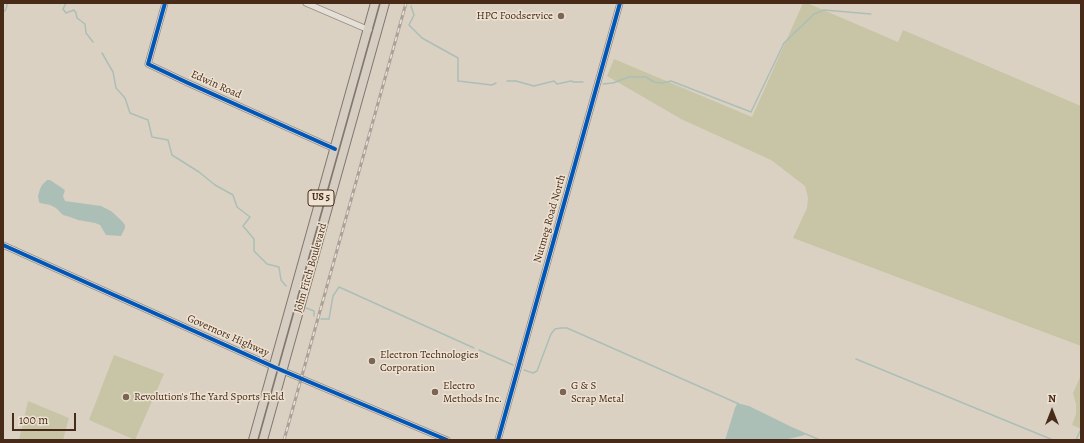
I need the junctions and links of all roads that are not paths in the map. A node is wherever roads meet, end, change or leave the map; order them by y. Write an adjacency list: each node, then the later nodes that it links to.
1 (165, 3): 8 (street, Edwin Road)
2 (306, 3): 6 (street)
3 (375, 3): 6 (highway, John Fitch Boulevard / US 5)
4 (385, 3): 7 (highway, John Fitch Boulevard / US 5)
5 (620, 3): 15 (street, Nutmeg Road North)
6 (368, 30): 7 (street); 8 (highway, John Fitch Boulevard / US 5)
7 (377, 34): 11 (highway, John Fitch Boulevard / US 5)
8 (335, 148): 10 (highway, John Fitch Boulevard / US 5)
9 (3, 245): 10 (street, Governors Highway)
10 (274, 367): 11 (street, Governors Highway); 12 (highway, John Fitch Boulevard / US 5)
11 (282, 370): 13 (highway, John Fitch Boulevard / US 5); 14 (street, Governors Highway)
12 (253, 440)
13 (263, 440)
14 (447, 440)
15 (498, 440)

